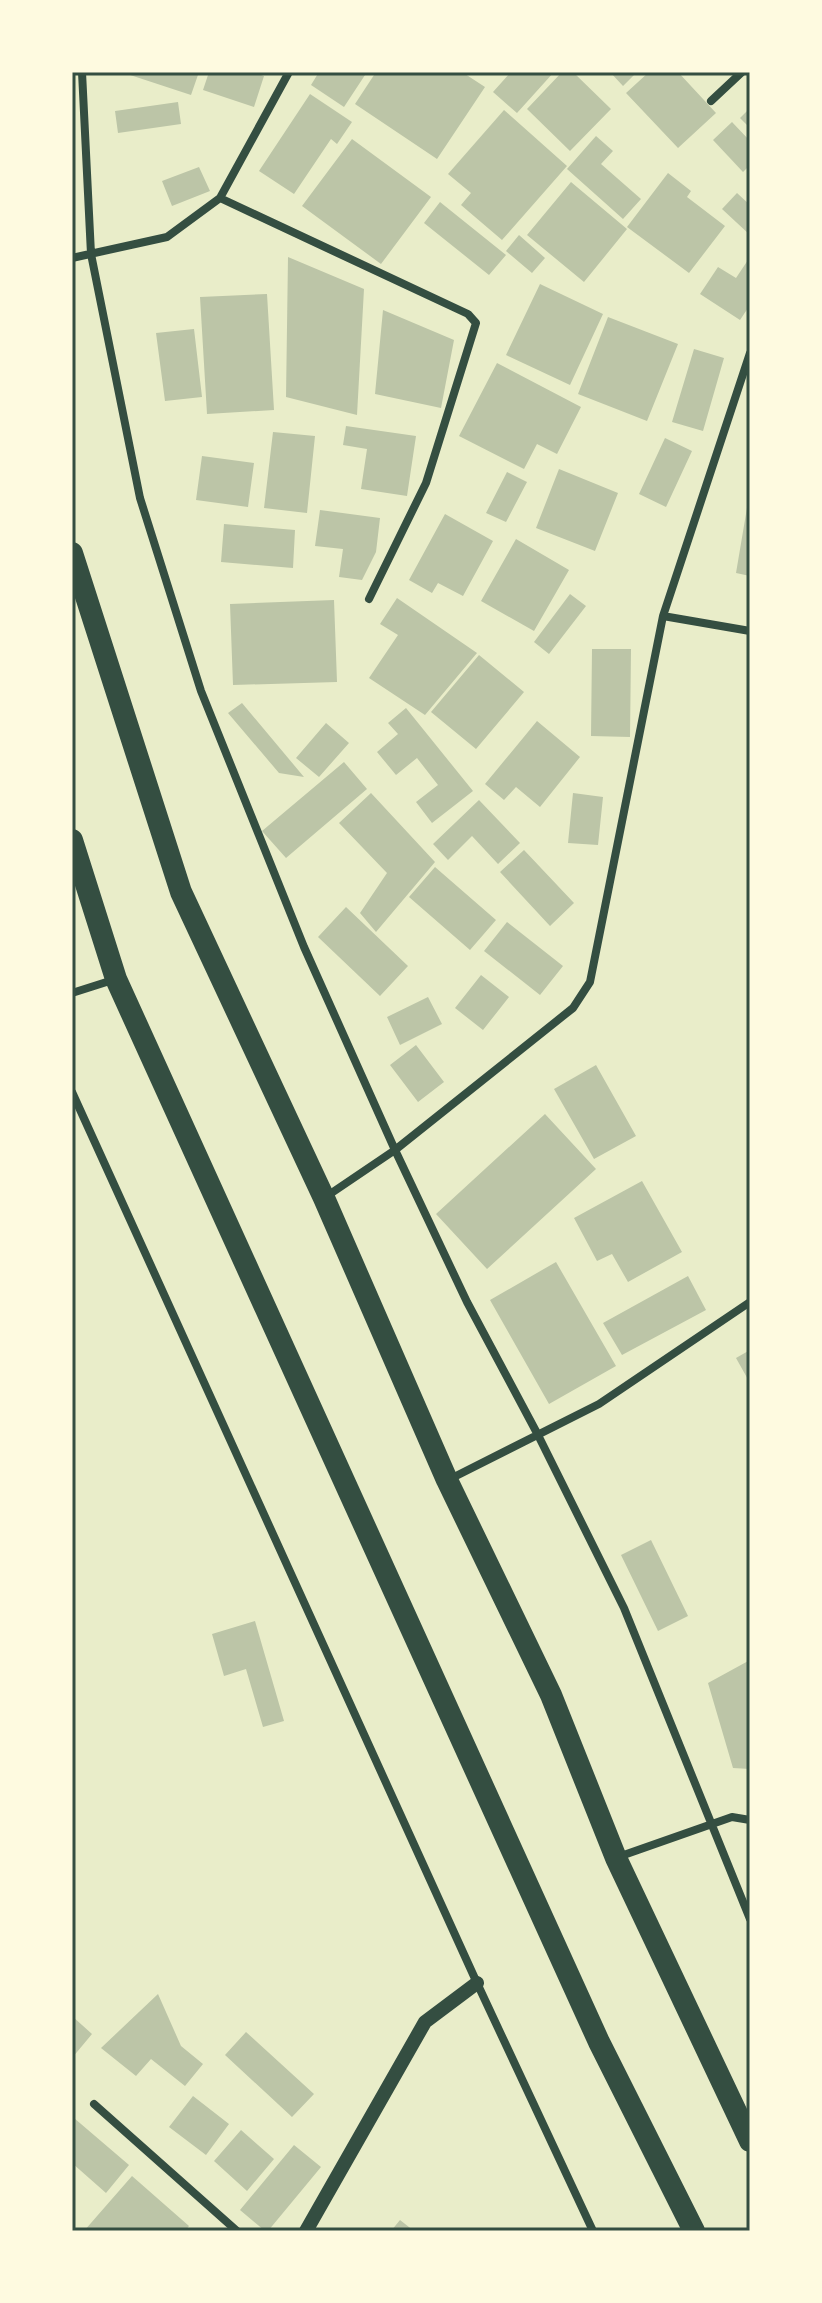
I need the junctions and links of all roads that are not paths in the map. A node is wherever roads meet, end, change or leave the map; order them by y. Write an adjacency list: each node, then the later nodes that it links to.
1 (82, 72): 6 (street)
2 (289, 72): 5 (street)
3 (742, 72): 4 (street)
4 (711, 101)
5 (220, 198): 6 (street); 10 (street)
6 (91, 254): 7 (street); 17 (street)
7 (72, 258)
8 (750, 353): 11 (street)
9 (72, 553): 18 (highway)
10 (369, 599)
11 (663, 616): 12 (street); 17 (street)
12 (750, 631)
13 (72, 840): 14 (highway)
14 (116, 979): 15 (street); 32 (highway)
15 (72, 993)
16 (72, 1092): 26 (street)
17 (395, 1150): 18 (street); 20 (street)
18 (324, 1198): 21 (highway)
19 (750, 1302): 20 (street)
20 (538, 1435): 21 (street); 23 (street)
21 (447, 1480): 24 (highway)
22 (750, 1820): 23 (street)
23 (711, 1823): 24 (street); 25 (street)
24 (616, 1858): 28 (highway)
25 (750, 1919)
26 (477, 1983): 30 (street); 31 (street)
27 (94, 2104): 29 (street)
28 (750, 2141)
29 (237, 2231)
30 (306, 2231)
31 (593, 2231)
32 (694, 2231)

